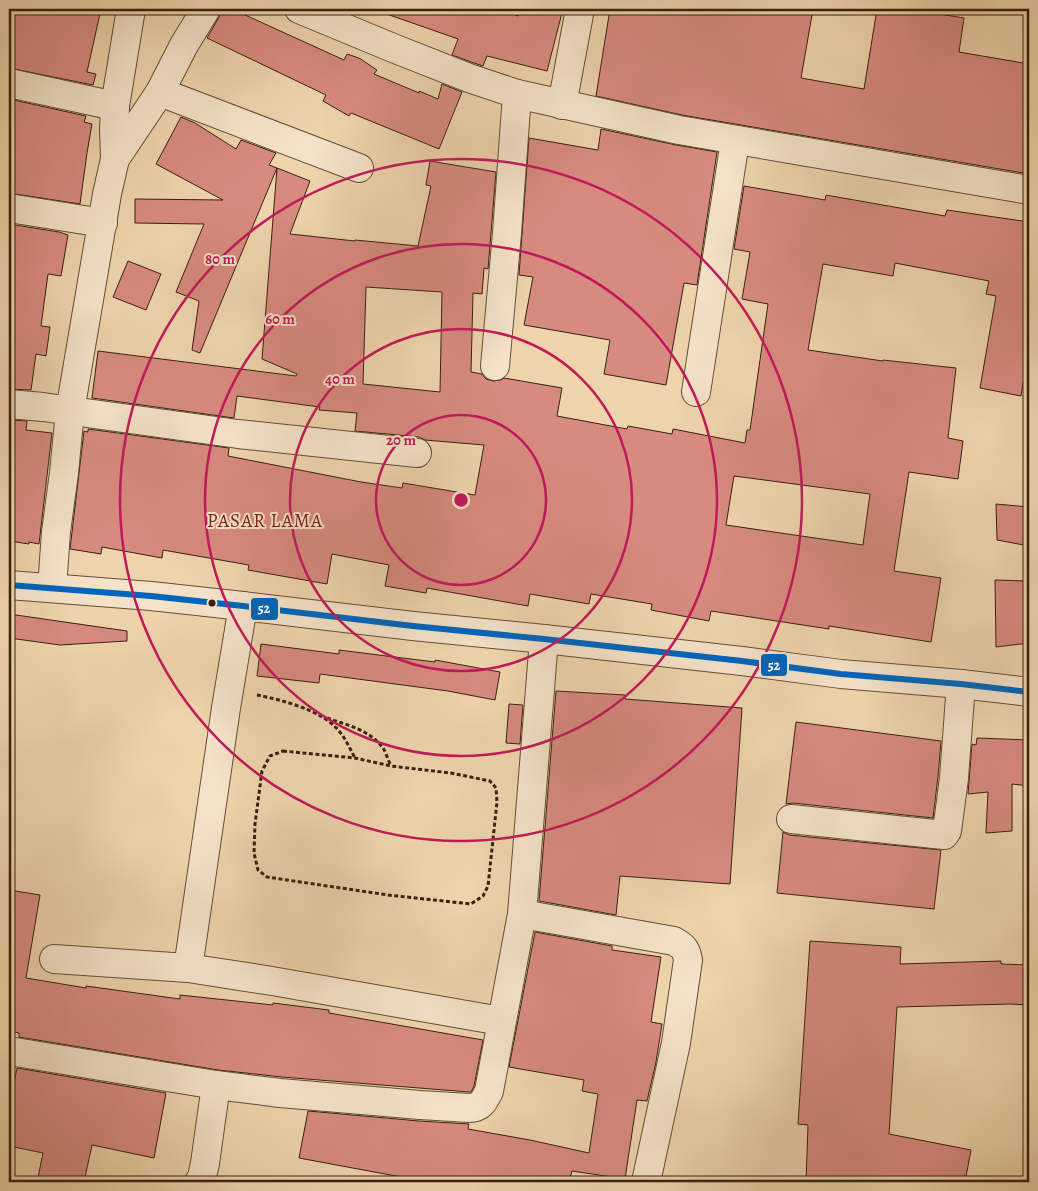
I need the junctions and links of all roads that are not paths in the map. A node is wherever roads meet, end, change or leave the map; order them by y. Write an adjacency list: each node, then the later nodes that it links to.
1 (131, 9): 9 (street)
2 (206, 9): 6 (street)
3 (300, 9): 7 (street)
4 (580, 9): 8 (street)
5 (9, 83): 9 (street)
6 (160, 92): 11 (street); 12 (street)
7 (517, 94): 8 (street); 16 (street)
8 (562, 104): 10 (street)
9 (115, 106): 11 (street)
10 (735, 141): 13 (street); 17 (street)
11 (115, 159): 15 (street)
12 (359, 168)
13 (1029, 190)
14 (9, 208): 15 (street)
15 (103, 223): 19 (street)
16 (495, 366)
17 (696, 392)
18 (9, 404): 19 (street)
19 (70, 411): 20 (street); 22 (street)
20 (417, 453)
21 (9, 585): 22 (street)
22 (52, 588): 23 (street)
23 (243, 606): 24 (street); 30 (street)
24 (544, 639): 25 (street); 28 (street)
25 (961, 684): 26 (street); 27 (street)
26 (1029, 692)
27 (791, 819)
28 (522, 914): 31 (street); 35 (street)
29 (54, 959): 30 (street)
30 (188, 968): 31 (street)
31 (501, 1022): 33 (street)
32 (9, 1051): 33 (street)
33 (216, 1086): 34 (street)
34 (199, 1182)
35 (646, 1182)

